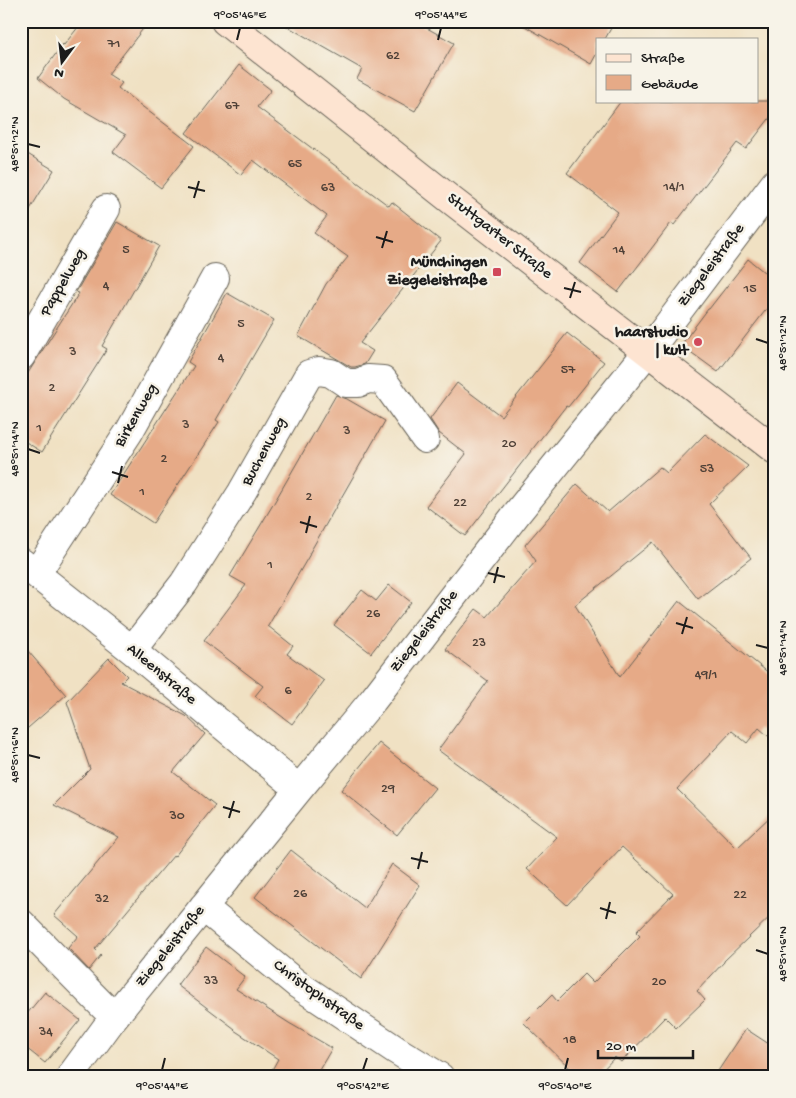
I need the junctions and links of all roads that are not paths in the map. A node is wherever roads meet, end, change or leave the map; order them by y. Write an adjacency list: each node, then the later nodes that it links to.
1 (236, 25): 5 (street, Stuttgarter Straße)
2 (775, 183): 5 (street, Ziegeleistraße)
3 (106, 209): 6 (street, Pappelweg)
4 (215, 278): 9 (street, Birkenweg)
5 (648, 351): 8 (street, Stuttgarter Straße); 11 (street, Ziegeleistraße)
6 (21, 356)
7 (425, 439): 10 (street, Buchenweg)
8 (775, 450)
9 (29, 568): 10 (street, Alleenstraße)
10 (132, 650): 11 (street, Alleenstraße)
11 (299, 789): 12 (street, Ziegeleistraße)
12 (203, 907): 14 (street, Ziegeleistraße); 16 (street, Christophstraße)
13 (21, 923): 14 (street)
14 (114, 1017): 15 (street, Ziegeleistraße)
15 (70, 1077)
16 (440, 1077)

